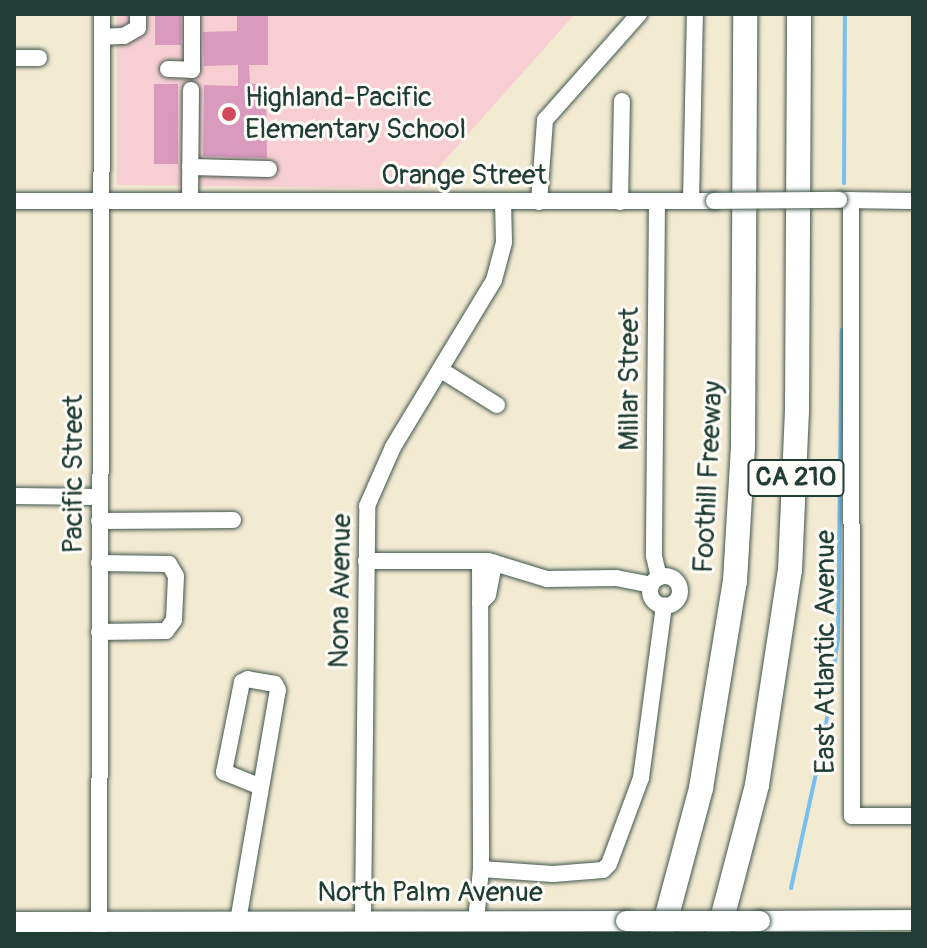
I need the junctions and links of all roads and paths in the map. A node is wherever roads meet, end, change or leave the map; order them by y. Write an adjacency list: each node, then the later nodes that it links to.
1 (102, 14): 8 (street, Pacific Street)
2 (138, 14): 8 (street)
3 (192, 14): 11 (street)
4 (639, 14): 24 (street)
5 (695, 14): 21 (street)
6 (745, 14): 38 (highway, Foothill Freeway / CA 210)
7 (799, 14): 52 (highway, CA 210)
8 (102, 37): 18 (street, Pacific Street)
9 (14, 58): 10 (street)
10 (39, 58)
11 (168, 69)
12 (191, 90): 14 (street)
13 (622, 101): 25 (street)
14 (190, 167): 15 (street); 19 (street)
15 (269, 169)
16 (845, 200): 21 (street, Orange Street, bridge); 22 (street, Orange Street); 40 (street, East Atlantic Avenue)
17 (14, 201): 18 (street, Orange Street)
18 (101, 201): 19 (street, Orange Street); 29 (street, Pacific Street)
19 (190, 201): 23 (street, Orange Street)
20 (657, 201): 21 (street, Orange Street); 25 (street, Orange Street); 35 (street, Millar Street)
21 (691, 201)
22 (913, 201)
23 (503, 202): 24 (street, Orange Street); 26 (street, Nona Avenue)
24 (539, 202): 25 (street, Orange Street)
25 (620, 202)
26 (441, 370): 27 (street); 32 (street, Nona Avenue)
27 (497, 405)
28 (14, 496): 29 (street)
29 (100, 497): 31 (street, Pacific Street)
30 (233, 520): 31 (street)
31 (99, 521): 34 (street, Pacific Street)
32 (366, 561): 33 (street); 42 (street, Nona Avenue)
33 (487, 562): 35 (street); 41 (street)
34 (99, 563): 37 (street, Pacific Street); 37 (street)
35 (655, 581): 36 (street); 36 (street)
36 (664, 606): 41 (street)
37 (99, 632): 48 (street, Pacific Street)
38 (727, 647): 50 (highway); 51 (highway, Foothill Freeway / CA 210)
39 (259, 786): 39 (street); 44 (street)
40 (913, 816)
41 (481, 869): 45 (street)
42 (363, 920): 44 (main road, North Palm Avenue); 45 (main road, North Palm Avenue)
43 (913, 920): 47 (main road, North Palm Avenue)
44 (238, 921): 48 (main road, North Palm Avenue)
45 (476, 921): 49 (main road, North Palm Avenue)
46 (14, 922): 48 (main road, North Palm Avenue)
47 (819, 927): 50 (main road, North Palm Avenue, bridge)
48 (99, 928)
49 (561, 928): 50 (main road, North Palm Avenue)
50 (636, 928)
51 (662, 934)
52 (718, 934)

